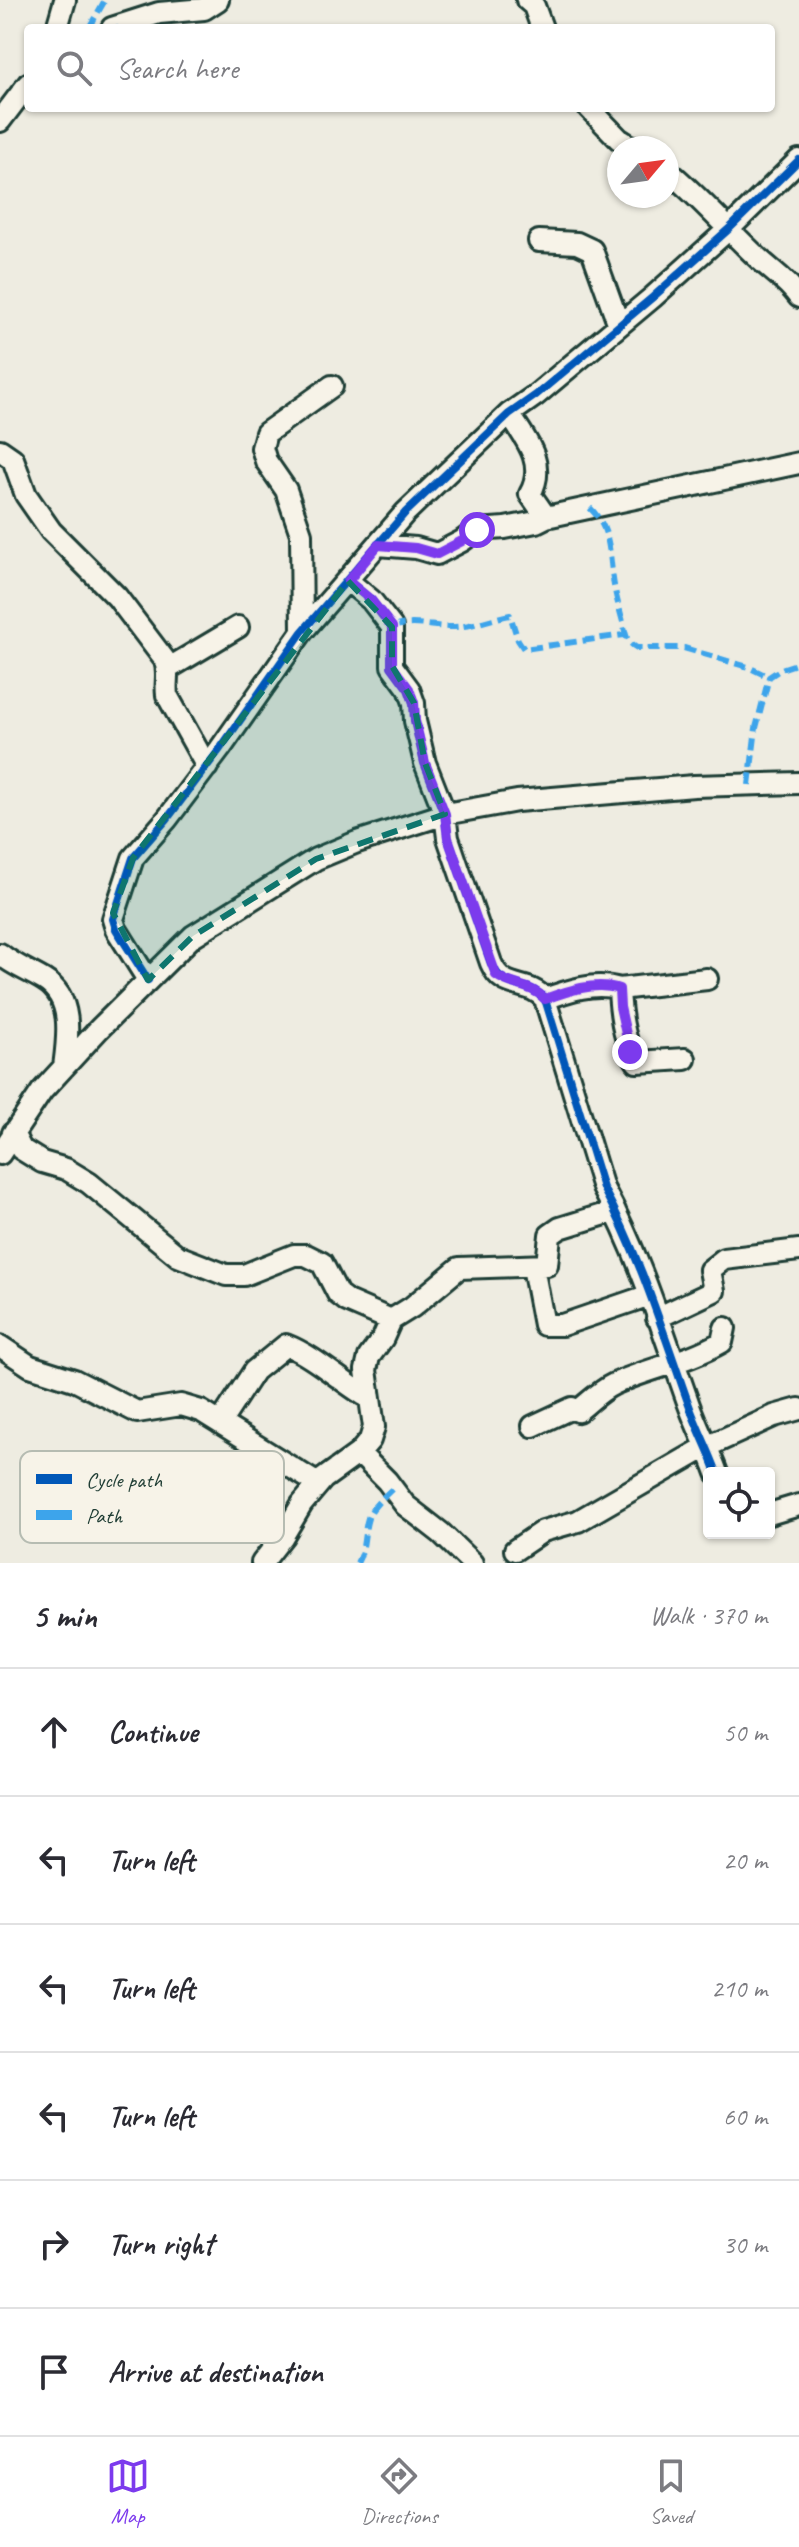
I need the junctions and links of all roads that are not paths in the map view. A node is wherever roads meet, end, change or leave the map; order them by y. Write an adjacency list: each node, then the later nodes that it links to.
1 (65, 0): 4 (street)
2 (218, 0): 5 (street)
3 (527, 0): 6 (street)
4 (58, 24)
5 (125, 24)
6 (541, 24)
7 (24, 92): 9 (street)
8 (593, 112): 10 (street)
9 (0, 121)
10 (616, 136)
11 (799, 160): 13 (street)
12 (679, 181): 13 (street)
13 (730, 228): 15 (street); 16 (street)
14 (539, 241): 16 (street)
15 (799, 297)
16 (619, 325): 18 (street)
17 (332, 386): 25 (street)
18 (509, 414): 21 (street); 22 (street)
19 (0, 450): 26 (street)
20 (799, 463): 21 (street)
21 (546, 517): 22 (street)
22 (378, 545): 23 (street)
23 (348, 581): 25 (street); 29 (street)
24 (238, 627): 26 (street)
25 (302, 632): 27 (street)
26 (169, 668): 27 (street)
27 (207, 767): 32 (street)
28 (799, 783): 29 (street)
29 (445, 814): 32 (street); 34 (street)
30 (0, 954): 36 (street)
31 (707, 979): 33 (street)
32 (148, 980): 36 (street)
33 (619, 989): 34 (street); 35 (street)
34 (545, 999): 39 (street)
35 (685, 1059)
36 (64, 1067): 37 (street)
37 (13, 1133): 38 (street); 44 (street)
38 (0, 1154)
39 (615, 1211): 41 (street); 42 (street)
40 (799, 1250): 43 (street)
41 (533, 1267): 42 (street); 44 (street)
42 (650, 1295): 43 (street)
43 (657, 1318): 47 (street)
44 (391, 1320): 48 (street)
45 (725, 1328): 47 (street)
46 (0, 1346): 50 (street)
47 (676, 1364): 51 (street); 52 (street)
48 (369, 1394): 50 (street); 54 (street)
49 (799, 1409): 52 (street)
50 (220, 1423): 53 (street)
51 (533, 1426)
52 (706, 1447): 56 (street); 62 (street)
53 (265, 1451)
54 (359, 1453): 57 (street); 64 (street)
55 (284, 1463): 57 (street)
56 (714, 1467)
57 (318, 1484): 60 (street)
58 (799, 1505): 59 (street)
59 (775, 1512)
60 (284, 1532)
61 (276, 1543): 63 (street)
62 (515, 1550)
63 (262, 1563)
64 (472, 1563)

